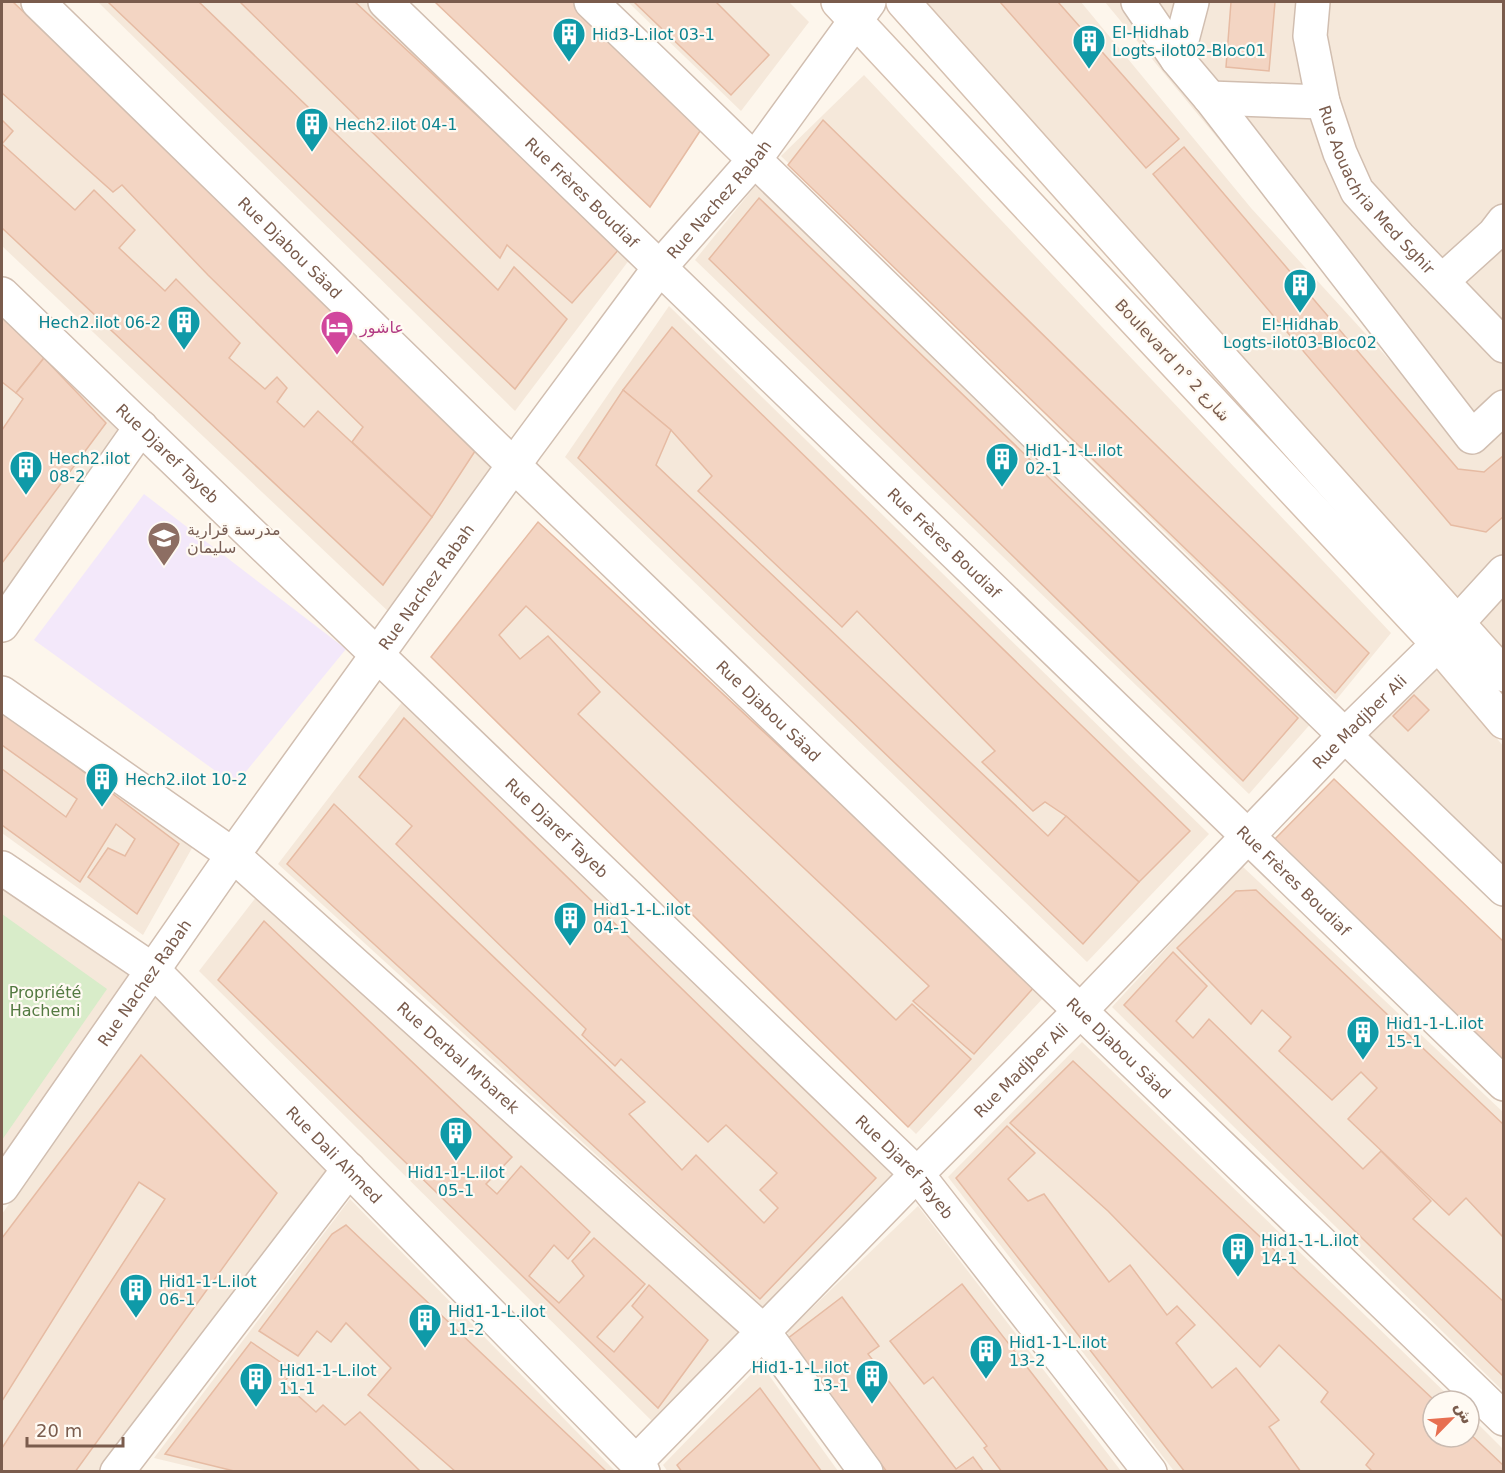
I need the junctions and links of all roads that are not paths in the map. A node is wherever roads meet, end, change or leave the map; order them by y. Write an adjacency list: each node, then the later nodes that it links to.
1 (38, 2): 20 (street, Rue Djabou Säad)
2 (385, 2): 14 (street, Rue Frères Boudiaf)
3 (591, 2): 12 (street)
4 (903, 2): 23 (street, Boulevard n° شارع 2)
5 (1138, 2): 9 (street)
6 (1192, 2): 9 (street)
7 (1313, 2): 11 (street, Rue Aouachria Med Sghir)
8 (854, 8): 12 (street, Rue Nachez Rabah); 23 (street, Boulevard n° شارع 2)
9 (1177, 59): 10 (street)
10 (1210, 98): 11 (street); 18 (street)
11 (1323, 102): 15 (street, Rue Aouachria Med Sghir)
12 (755, 159): 14 (street, Rue Nachez Rabah); 28 (street)
13 (1503, 221): 15 (street)
14 (660, 267): 20 (street, Rue Nachez Rabah); 29 (street, Rue Frères Boudiaf)
15 (1442, 281): 17 (street, Rue Aouachria Med Sghir)
16 (2, 294): 19 (street, Rue Djaref Tayeb)
17 (1503, 346)
18 (1503, 407)
19 (141, 427): 22 (street); 24 (street, Rue Djaref Tayeb)
20 (513, 465): 24 (street, Rue Nachez Rabah); 34 (street, Rue Djabou Säad)
21 (1503, 572): 23 (street, Rue Madjber Ali)
22 (2, 625)
23 (1448, 633): 25 (street, Boulevard n° شارع 2); 27 (street, Boulevard n° شارع 2); 28 (street, Rue Madjber Ali)
24 (378, 653): 30 (street, Rue Nachez Rabah); 37 (street, Rue Djaref Tayeb)
25 (1503, 675)
26 (2, 693): 30 (street, Rue Derbal M'barek)
27 (1503, 722)
28 (1344, 736): 29 (street, Rue Madjber Ali); 32 (street)
29 (1248, 837): 34 (street, Rue Madjber Ali); 35 (street, Rue Frères Boudiaf)
30 (233, 855): 33 (street, Rue Nachez Rabah); 39 (street, Rue Derbal M'barek)
31 (2, 868): 33 (street, Rue Dali Ahmed)
32 (1503, 889)
33 (154, 971): 36 (street, Rue Dali Ahmed); 38 (street, Rue Nachez Rabah)
34 (1080, 1010): 37 (street, Rue Madjber Ali); 40 (street, Rue Djabou Säad)
35 (1503, 1084)
36 (349, 1169): 41 (street, Rue Dali Ahmed); 42 (street)
37 (917, 1174): 39 (street, Rue Madjber Ali); 44 (street, Rue Djaref Tayeb)
38 (2, 1187)
39 (763, 1331): 41 (street, Rue Madjber Ali); 43 (street, Rue Derbal M'barek)
40 (1503, 1419)
41 (639, 1467)
42 (130, 1469)
43 (866, 1472)
44 (1150, 1472)

